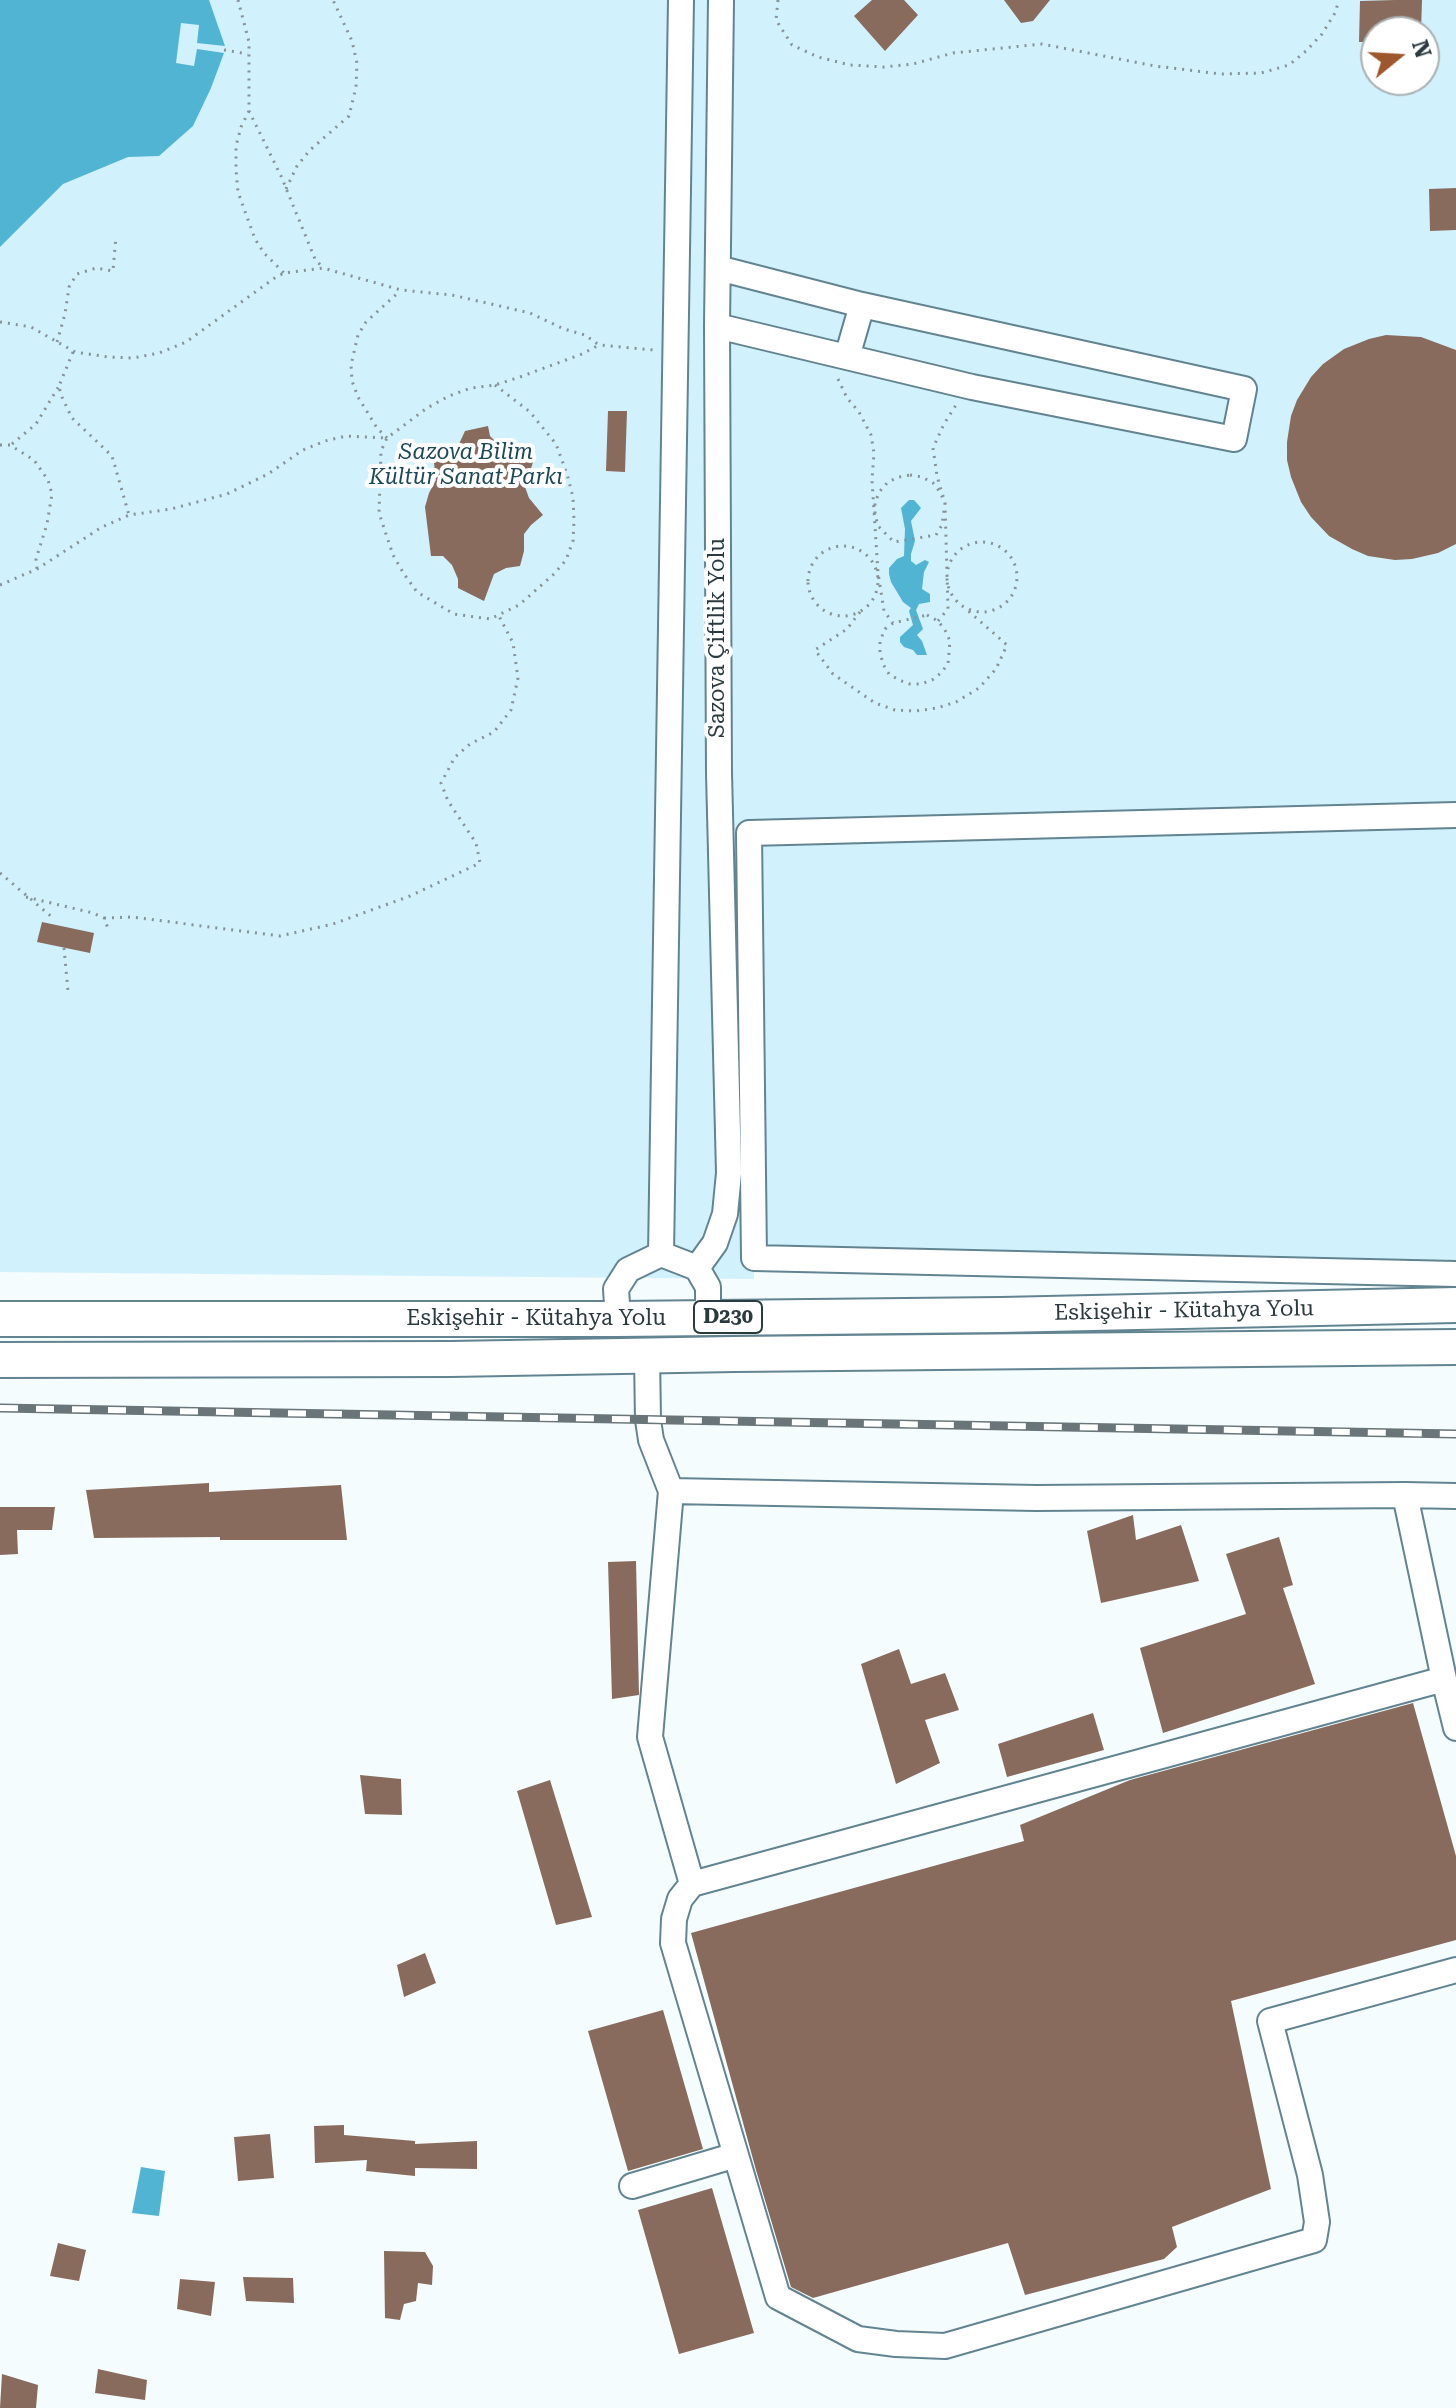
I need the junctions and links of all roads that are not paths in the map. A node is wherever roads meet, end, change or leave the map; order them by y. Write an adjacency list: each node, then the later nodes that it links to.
1 (681, 0): 6 (street)
2 (721, 0): 3 (street, Sazova Çiftlik Yolu)
3 (718, 268): 4 (street); 5 (street, Sazova Çiftlik Yolu)
4 (862, 305): 8 (street); 8 (street)
5 (717, 326): 7 (street, Sazova Çiftlik Yolu); 8 (street)
6 (674, 353): 7 (street); 10 (street)
7 (717, 357): 11 (street, Sazova Çiftlik Yolu)
8 (847, 357)
9 (1456, 815): 12 (street)
10 (661, 1254): 11 (street); 16 (street)
11 (697, 1268): 14 (street)
12 (1456, 1274)
13 (1456, 1305): 14 (highway, Eskişehir - Kütahya Yolu / D230)
14 (708, 1318): 16 (highway, Eskişehir - Kütahya Yolu / D230)
15 (0, 1319): 16 (highway, Eskişehir - Kütahya Yolu / D230)
16 (618, 1319)
17 (1456, 1347): 18 (highway, Eskişehir - Kütahya Yolu / D230)
18 (647, 1356): 19 (highway, Eskişehir - Kütahya Yolu / D230); 20 (street)
19 (0, 1360)
20 (671, 1491): 21 (street); 25 (street)
21 (1405, 1495): 22 (street); 23 (street)
22 (1456, 1496)
23 (1444, 1679): 24 (street); 25 (street)
24 (1456, 1728)
25 (692, 1884): 27 (street)
26 (1456, 1970): 27 (street)
27 (736, 2155): 28 (street)
28 (632, 2186)

